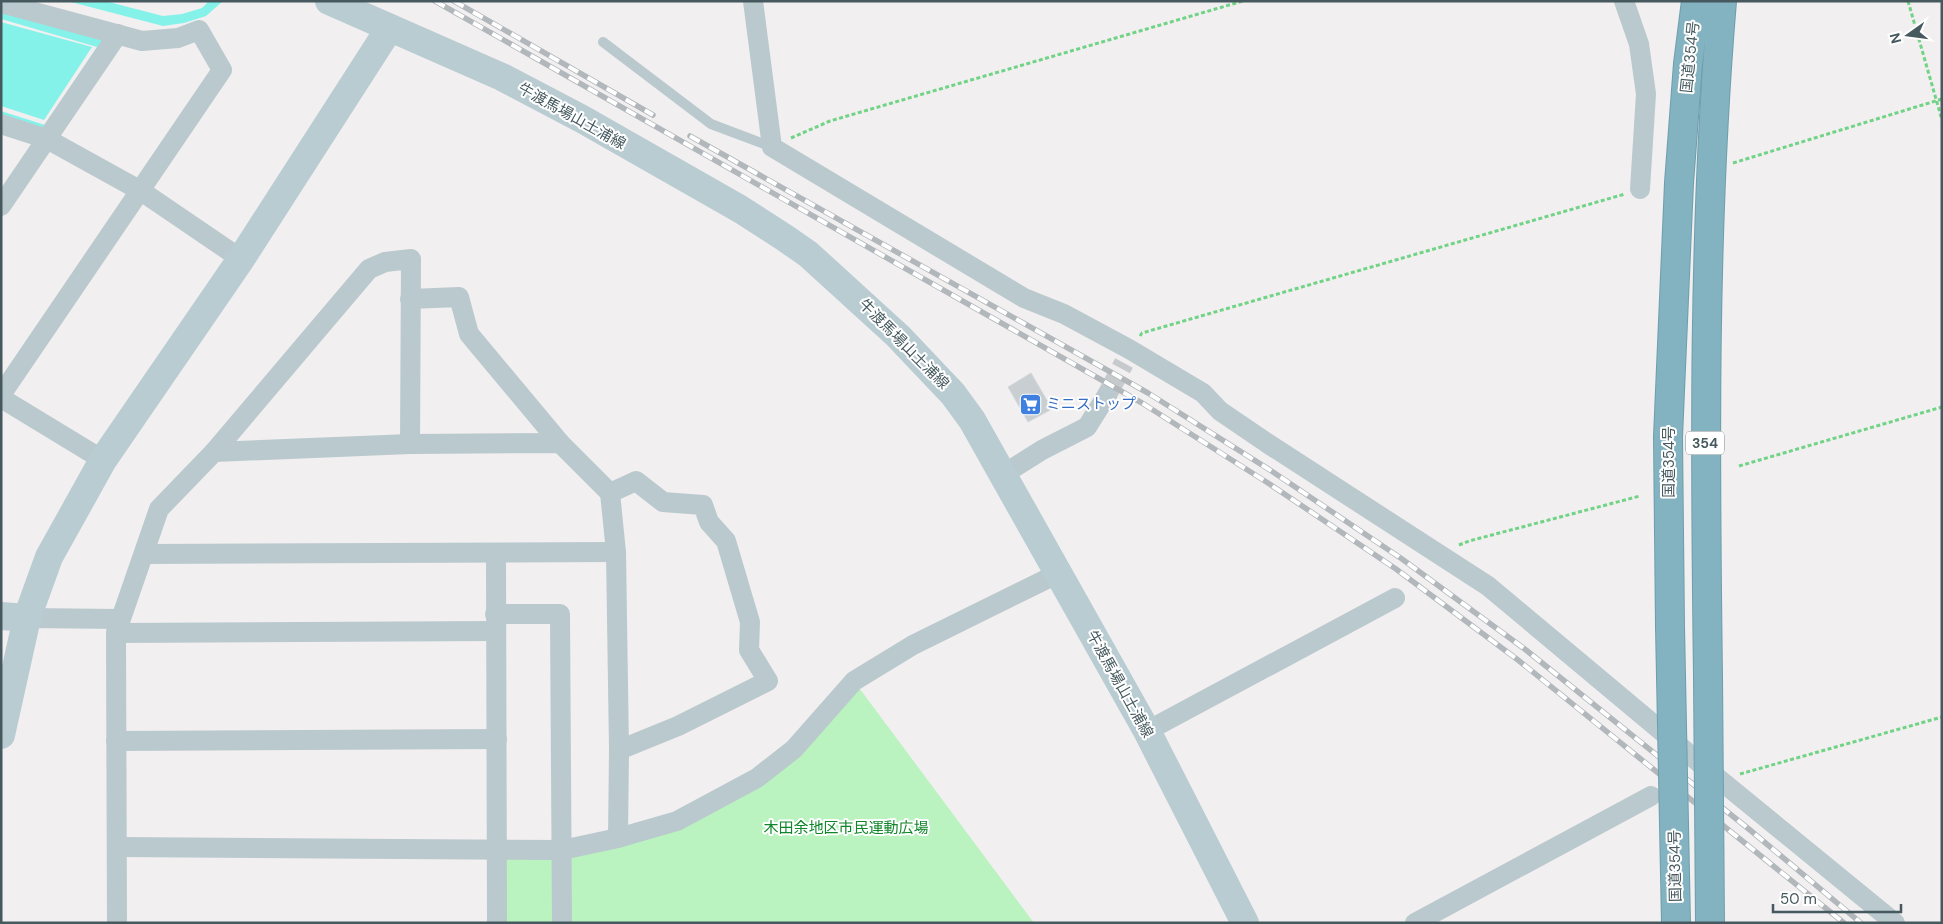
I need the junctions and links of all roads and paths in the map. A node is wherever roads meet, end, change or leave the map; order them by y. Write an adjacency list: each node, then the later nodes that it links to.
1 (329, 1): 9 (main road, 牛渡馬場山土浦線)
2 (753, 1): 17 (street)
3 (1243, 1): 17 (path)
4 (1624, 1): 19 (street)
5 (1696, 1): 62 (highway, 国道354号 / 354, bridge)
6 (1722, 1): 63 (highway, 国道354号 / 354, bridge)
7 (1908, 1): 13 (path)
8 (1, 3): 10 (street)
9 (389, 29): 22 (main road); 33 (main road, 牛渡馬場山土浦線)
10 (118, 34): 16 (street); 20 (street)
11 (603, 42): 17 (lane)
12 (1942, 98): 13 (path)
13 (1936, 100): 14 (path); 18 (path)
14 (1942, 120)
15 (1, 124): 16 (street)
16 (47, 139): 20 (street); 21 (street)
17 (772, 147): 24 (street)
18 (1733, 163)
19 (1640, 190): 24 (path)
20 (141, 191): 22 (street); 26 (street)
21 (1, 206)
22 (241, 259): 31 (main road)
23 (410, 299): 28 (street); 29 (street); 30 (street)
24 (1126, 356): 39 (street)
25 (1107, 395): 33 (street)
26 (1, 396): 31 (street)
27 (1942, 407): 32 (path)
28 (560, 443): 29 (street); 34 (street)
29 (410, 444): 30 (street)
30 (214, 452): 37 (street)
31 (103, 460): 42 (main road)
32 (1740, 466)
33 (1004, 474): 40 (main road, 牛渡馬場山土浦線)
34 (610, 493): 36 (street); 50 (street)
35 (1640, 496): 39 (path)
36 (616, 552): 38 (street); 50 (street)
37 (144, 554): 38 (street); 44 (street)
38 (496, 554): 43 (street)
39 (1438, 554): 51 (street)
40 (1059, 573): 46 (main road, 牛渡馬場山土浦線); 53 (street)
41 (1395, 598): 46 (street)
42 (14, 617): 44 (street); 47 (main road)
43 (495, 623): 44 (street); 48 (street); 56 (street)
44 (118, 626): 49 (street)
45 (1942, 716): 51 (path)
46 (1147, 731): 60 (main road, 牛渡馬場山土浦線)
47 (1, 735)
48 (497, 739): 49 (street); 55 (street)
49 (116, 742): 54 (street)
50 (619, 750): 53 (street)
51 (1720, 780): 64 (street)
52 (1651, 796): 61 (street)
53 (618, 838): 56 (street)
54 (118, 847): 55 (street); 57 (street)
55 (497, 848): 56 (street); 58 (street)
56 (562, 850): 59 (street)
57 (117, 923)
58 (497, 923)
59 (562, 923)
60 (1245, 923)
61 (1415, 923)
62 (1676, 923)
63 (1710, 923)
64 (1895, 923)

